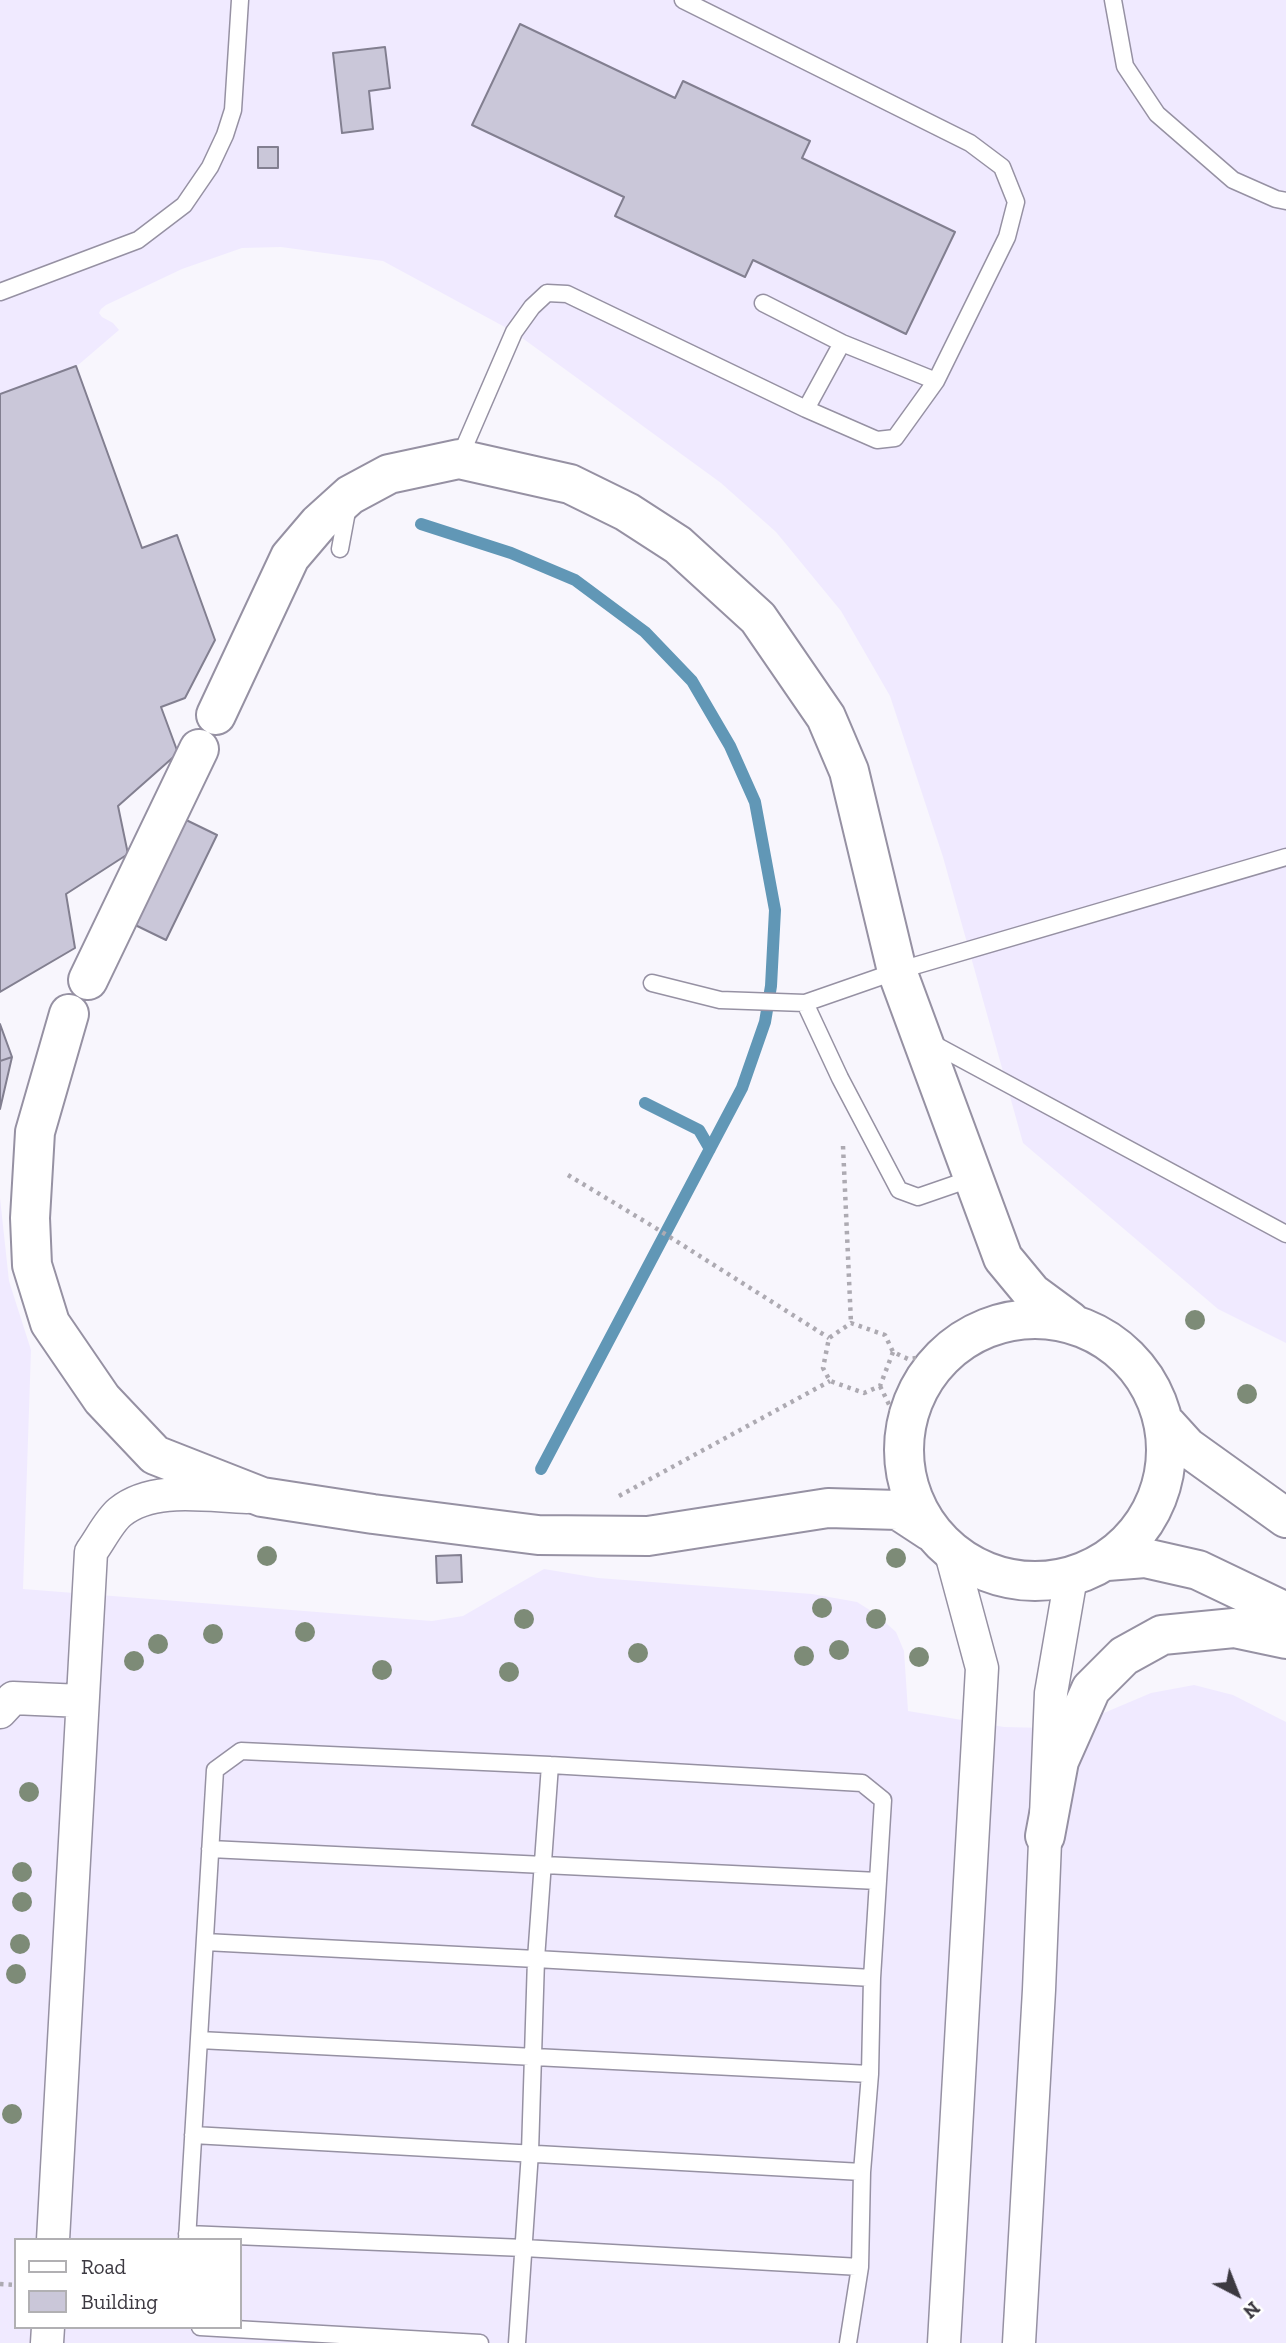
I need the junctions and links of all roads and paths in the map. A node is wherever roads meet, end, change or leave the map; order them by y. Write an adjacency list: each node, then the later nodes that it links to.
1 (240, 0): 5 (lane)
2 (683, 0): 8 (lane)
3 (1113, 0): 4 (lane)
4 (1286, 201)
5 (0, 292)
6 (763, 303): 7 (lane)
7 (842, 343): 8 (lane); 9 (lane)
8 (936, 381): 9 (lane)
9 (806, 409): 10 (lane)
10 (459, 460): 11 (street); 16 (street)
11 (350, 495): 12 (lane); 13 (street)
12 (340, 549)
13 (216, 715)
14 (199, 749): 17 (street)
15 (1286, 857): 16 (lane)
16 (897, 971): 19 (lane); 21 (street)
17 (88, 980)
18 (652, 983): 19 (lane)
19 (805, 1003): 22 (lane)
20 (69, 1014): 35 (street)
21 (920, 1037): 24 (street); 25 (lane)
22 (840, 1079): 24 (lane); 27 (path)
23 (568, 1175): 28 (path)
24 (973, 1178): 26 (street)
25 (1286, 1234)
26 (1070, 1321): 30 (street); 33 (street)
27 (851, 1323): 28 (path); 29 (path)
28 (829, 1338): 31 (path)
29 (893, 1352): 30 (path); 32 (path)
30 (942, 1355): 34 (street)
31 (830, 1381): 32 (path); 36 (path)
32 (880, 1386): 34 (path)
33 (1167, 1425): 37 (street); 39 (street)
34 (903, 1433): 38 (street)
35 (262, 1497): 38 (street); 43 (street)
36 (615, 1498)
37 (1286, 1518)
38 (941, 1542): 40 (street); 69 (street)
39 (1107, 1561): 40 (street); 41 (street)
40 (1071, 1577): 46 (street)
41 (1286, 1612)
42 (1286, 1639): 46 (street)
43 (82, 1701): 44 (street); 60 (street)
44 (4, 1702)
45 (550, 1765): 47 (lane); 48 (lane); 49 (lane)
46 (1045, 1836): 70 (street)
47 (210, 1849): 48 (lane); 50 (lane)
48 (544, 1863): 49 (lane); 51 (lane)
49 (878, 1881): 52 (lane)
50 (205, 1942): 51 (lane); 53 (lane)
51 (537, 1959): 52 (lane); 54 (lane)
52 (872, 1979): 55 (lane)
53 (199, 2040): 54 (lane); 56 (lane)
54 (534, 2057): 55 (lane); 57 (lane)
55 (870, 2074): 58 (lane)
56 (193, 2135): 57 (lane); 59 (lane)
57 (530, 2152): 58 (lane); 63 (lane)
58 (862, 2172): 64 (lane)
59 (187, 2237): 61 (lane)
60 (53, 2238)
61 (218, 2238)
62 (242, 2239): 63 (lane)
63 (524, 2248): 64 (lane); 67 (lane)
64 (860, 2267): 68 (lane)
65 (235, 2329): 66 (lane)
66 (481, 2343)
67 (517, 2343)
68 (848, 2343)
69 (944, 2343)
70 (1019, 2343)

